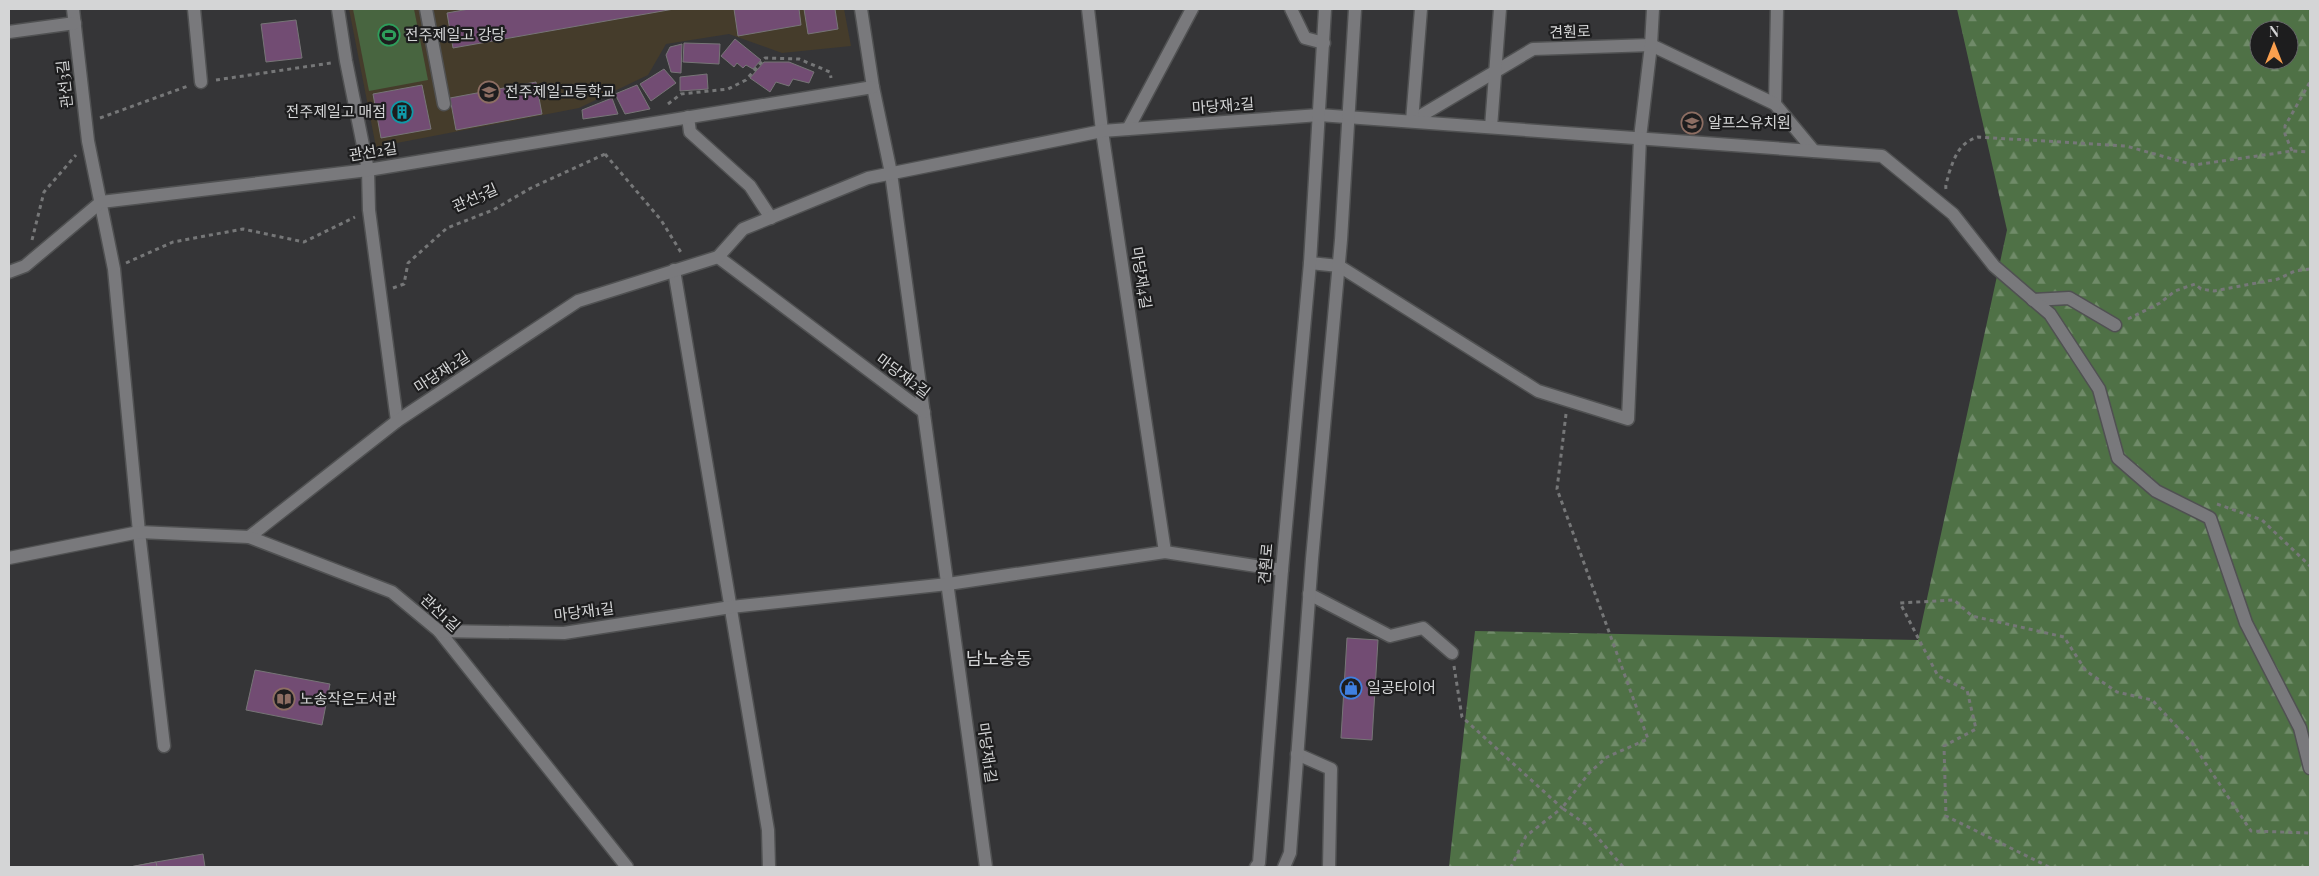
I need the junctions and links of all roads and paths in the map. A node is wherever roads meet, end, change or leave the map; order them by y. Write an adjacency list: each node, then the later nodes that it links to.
1 (73, 9): 15 (street, 관선3길)
2 (194, 9): 20 (street)
3 (338, 9): 39 (street)
4 (426, 9): 24 (street)
5 (861, 9): 22 (street, 마당재2길)
6 (1088, 9): 33 (street, 마당재4길)
7 (1192, 9): 32 (street)
8 (1292, 9): 17 (street)
9 (1325, 9): 17 (street, 견훤로)
10 (1355, 9): 28 (street)
11 (1421, 9): 29 (street)
12 (1500, 9): 19 (street)
13 (1653, 9): 18 (street)
14 (1777, 9): 25 (street)
15 (75, 23): 16 (street); 35 (street, 관선3길)
16 (9, 32)
17 (1324, 43): 26 (street, 견훤로)
18 (1652, 45): 19 (street, 견훤로); 25 (street, 견훤로); 34 (street)
19 (1496, 70): 29 (street, 견훤로); 31 (street)
20 (201, 82)
21 (2310, 82): 37 (path)
22 (873, 87): 23 (street); 40 (street, 마당재2길)
23 (834, 94): 27 (street); 30 (path)
24 (444, 104)
25 (1775, 104): 36 (street, 견훤로)
26 (1319, 115): 28 (street); 32 (street, 마당재2길); 46 (street, 견훤로)
27 (688, 117): 30 (street); 44 (street)
28 (1348, 117): 29 (street); 49 (street)
29 (1412, 121): 31 (street)
30 (649, 123): 39 (street, 관선2길)
31 (1491, 127): 34 (street)
32 (1128, 129): 33 (street, 마당재2길)
33 (1102, 131): 40 (street, 마당재2길); 63 (street, 마당재4길)
34 (1640, 138): 36 (street); 57 (street)
35 (88, 142): 41 (street); 47 (path)
36 (1814, 151): 43 (street)
37 (2292, 151): 38 (path); 43 (path)
38 (2310, 152)
39 (368, 170): 41 (street, 관선2길); 42 (street)
40 (891, 173): 44 (street, 마당재2길); 58 (street, 마당재2길)
41 (101, 202): 47 (street); 50 (street)
42 (369, 210): 50 (path); 54 (street)
43 (1953, 214): 55 (street)
44 (771, 218): 45 (street, 마당재2길)
45 (718, 257): 48 (street, 마당재2길); 58 (street, 마당재2길)
46 (1310, 263): 49 (street); 66 (street, 견훤로)
47 (25, 266): 53 (street)
48 (688, 266): 52 (street, 마당재2길); 54 (path, 관선5길)
49 (1339, 266): 57 (street); 68 (street)
50 (114, 269): 61 (street)
51 (2310, 269): 56 (path)
52 (674, 270): 59 (street, 마당재2길); 69 (street)
53 (9, 272)
54 (380, 295): 59 (street)
55 (2033, 300): 56 (street); 60 (street)
56 (2115, 325)
57 (1568, 401): 75 (path)
58 (924, 412): 67 (street, 마당재1길)
59 (397, 421): 62 (street, 마당재2길)
60 (2192, 510): 65 (path); 74 (street)
61 (139, 532): 62 (street, 관선1길); 64 (street, 관선1길); 72 (street)
62 (249, 537): 70 (street, 관선1길)
63 (1165, 552): 66 (street, 마당재1길); 67 (street, 마당재1길)
64 (9, 558)
65 (2310, 566)
66 (1282, 570): 80 (street, 견훤로)
67 (948, 584): 69 (street, 마당재1길); 79 (street, 마당재1길)
68 (1309, 594): 71 (street); 73 (street)
69 (731, 607): 70 (street, 마당재1길); 78 (street)
70 (440, 631): 77 (street, 관선1길)
71 (1452, 653): 75 (path)
72 (164, 746)
73 (1297, 754): 81 (street); 82 (street)
74 (2310, 768)
75 (1562, 808): 83 (path); 84 (path)
76 (2310, 833): 85 (path)
77 (628, 867)
78 (769, 867)
79 (986, 867)
80 (1256, 867)
81 (1284, 867)
82 (1329, 867)
83 (1511, 867)
84 (1623, 867)
85 (2049, 867)

